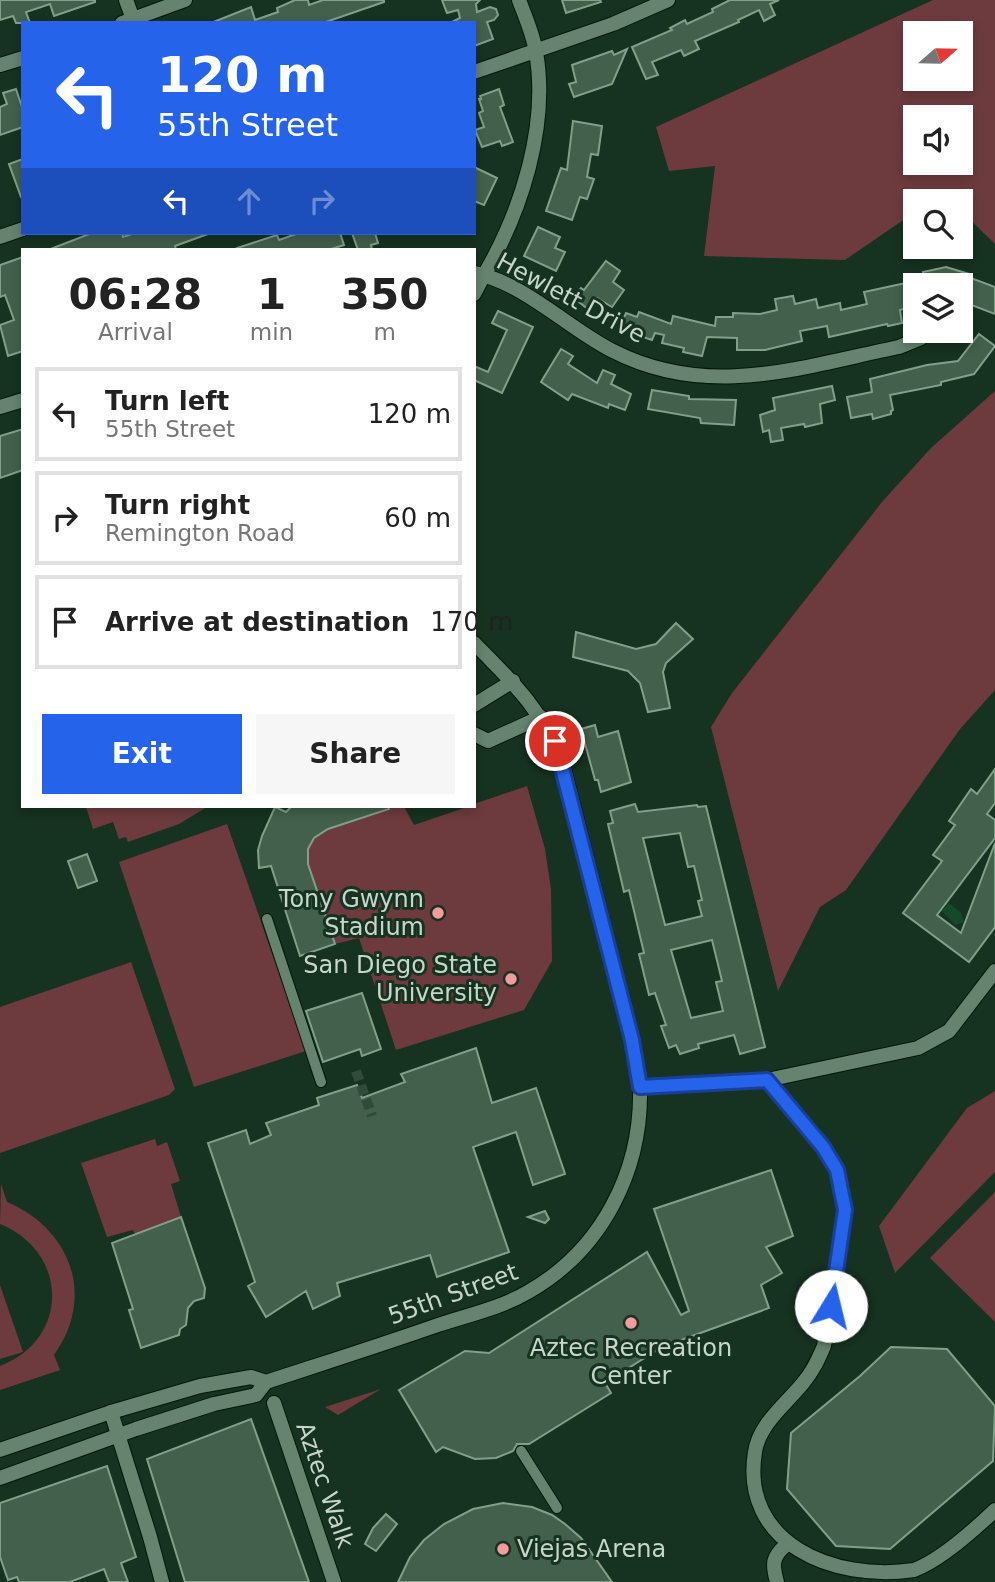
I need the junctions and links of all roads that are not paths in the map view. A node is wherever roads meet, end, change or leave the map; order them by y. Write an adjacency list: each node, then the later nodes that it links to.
1 (126, 0): 5 (street)
2 (185, 0): 5 (street)
3 (519, 0): 6 (street)
4 (668, 0): 6 (street)
5 (127, 21)
6 (536, 51): 9 (street); 12 (street)
7 (21, 59): 8 (street)
8 (0, 65)
9 (476, 71)
10 (21, 230): 11 (street)
11 (0, 237)
12 (479, 274): 13 (street, Hewlett Drive)
13 (907, 343)
14 (21, 401): 15 (street)
15 (0, 407)
16 (476, 645): 17 (street, 55th Street)
17 (513, 681): 18 (street); 19 (street, 55th Street)
18 (476, 704)
19 (541, 717): 20 (street); 25 (street, 55th Street)
20 (476, 735)
21 (267, 919): 24 (street)
22 (995, 971): 23 (street)
23 (767, 1080): 25 (street); 35 (street)
24 (321, 1082)
25 (640, 1087): 26 (street, 55th Street)
26 (266, 1382): 28 (street, 55th Street); 29 (street, 55th Street)
27 (274, 1403): 37 (street, Aztec Walk)
28 (111, 1412): 29 (street); 30 (street, 55th Street)
29 (119, 1435): 32 (street, 55th Street); 36 (street)
30 (0, 1450)
31 (522, 1451): 33 (street)
32 (0, 1478)
33 (557, 1508)
34 (995, 1510): 35 (street)
35 (786, 1545): 38 (street)
36 (162, 1582)
37 (334, 1582)
38 (777, 1582)

